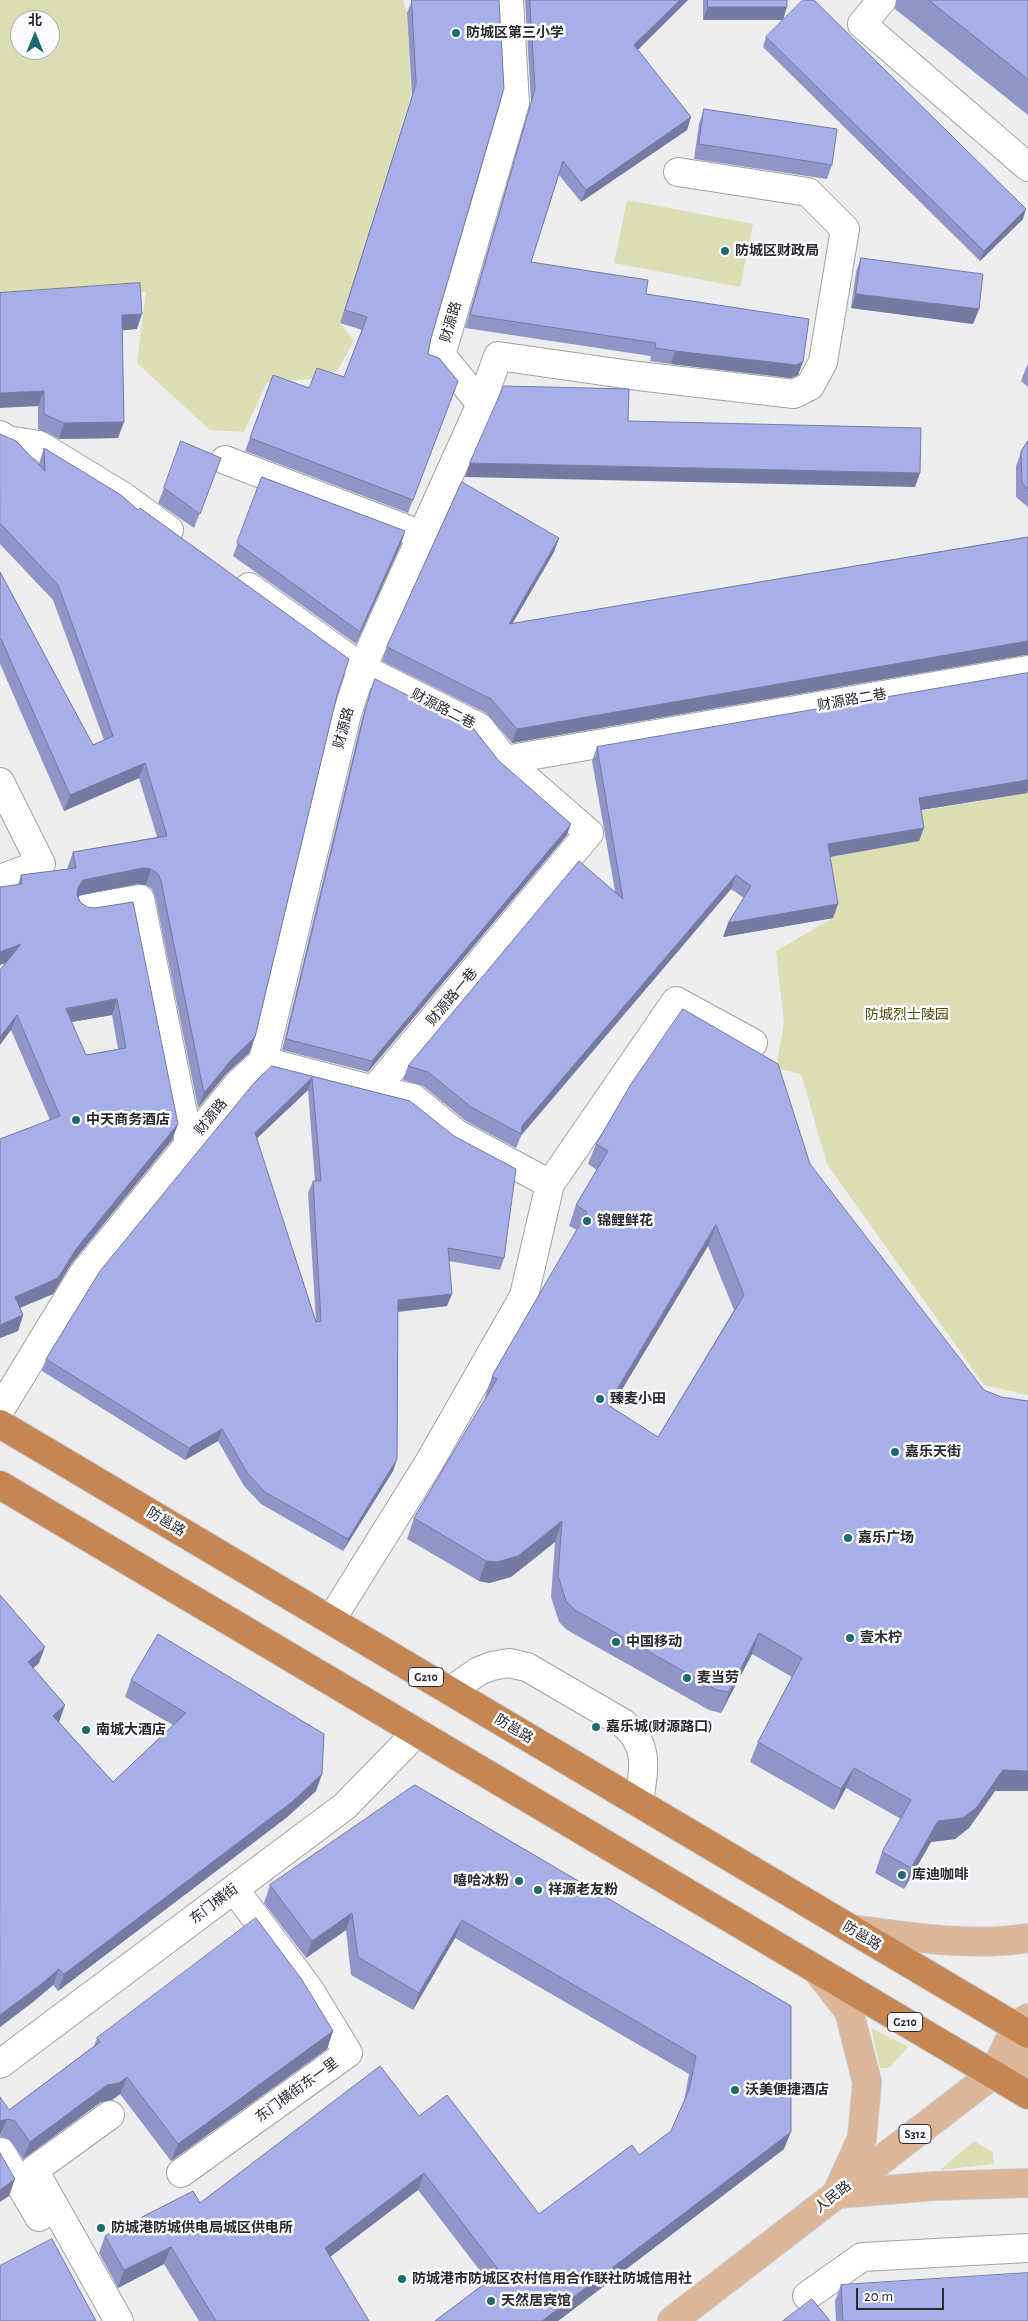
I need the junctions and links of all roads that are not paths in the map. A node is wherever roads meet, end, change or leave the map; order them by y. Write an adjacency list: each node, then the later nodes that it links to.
1 (508, 0): 5 (street, 财源路)
2 (882, 0): 3 (street)
3 (1028, 167)
4 (678, 172): 5 (street)
5 (481, 404): 8 (street, 财源路)
6 (0, 435): 9 (street)
7 (225, 460): 8 (street)
8 (422, 535): 11 (street, 财源路)
9 (188, 543)
10 (227, 571): 11 (street, 财源路二巷)
11 (362, 668): 13 (street, 财源路二巷); 18 (street, 财源路)
12 (1028, 670): 13 (street, 财源路二巷)
13 (504, 760): 19 (street, 财源路一巷)
14 (0, 782): 15 (street)
15 (0, 879)
16 (87, 908): 20 (street)
17 (753, 1043): 21 (street)
18 (263, 1061): 19 (street); 20 (street, 财源路)
19 (374, 1090): 21 (street)
20 (189, 1144): 22 (street, 财源路)
21 (550, 1184): 25 (street)
22 (0, 1410)
23 (0, 1424): 25 (highway, 防邕路 / G210)
24 (0, 1485): 27 (highway, G210)
25 (332, 1620): 26 (highway, 防邕路 / G210)
26 (450, 1690): 28 (highway, 防邕路 / G210); 28 (street)
27 (417, 1732): 29 (street, 东门横街); 32 (highway, G210)
28 (639, 1803): 30 (highway, 防邕路 / G210)
29 (234, 1889): 35 (street, 东门横街); 40 (street, 东门横街东一里)
30 (852, 1929): 31 (main road); 33 (highway, 防邕路 / G210)
31 (1028, 1938)
32 (818, 1970): 36 (highway, G210); 42 (main road)
33 (1024, 2026): 36 (main road, S312)
34 (1028, 2061): 36 (main road, S312)
35 (0, 2064)
36 (993, 2074): 37 (highway, G210); 42 (main road, 人民路 / S312)
37 (1028, 2095)
38 (110, 2115): 44 (street)
39 (1, 2152): 44 (street)
40 (181, 2173)
41 (1028, 2183): 42 (main road)
42 (836, 2194): 47 (main road, 人民路 / S312)
43 (1028, 2248): 45 (street)
44 (81, 2254): 46 (street)
45 (808, 2296)
46 (119, 2321)
47 (672, 2321)

